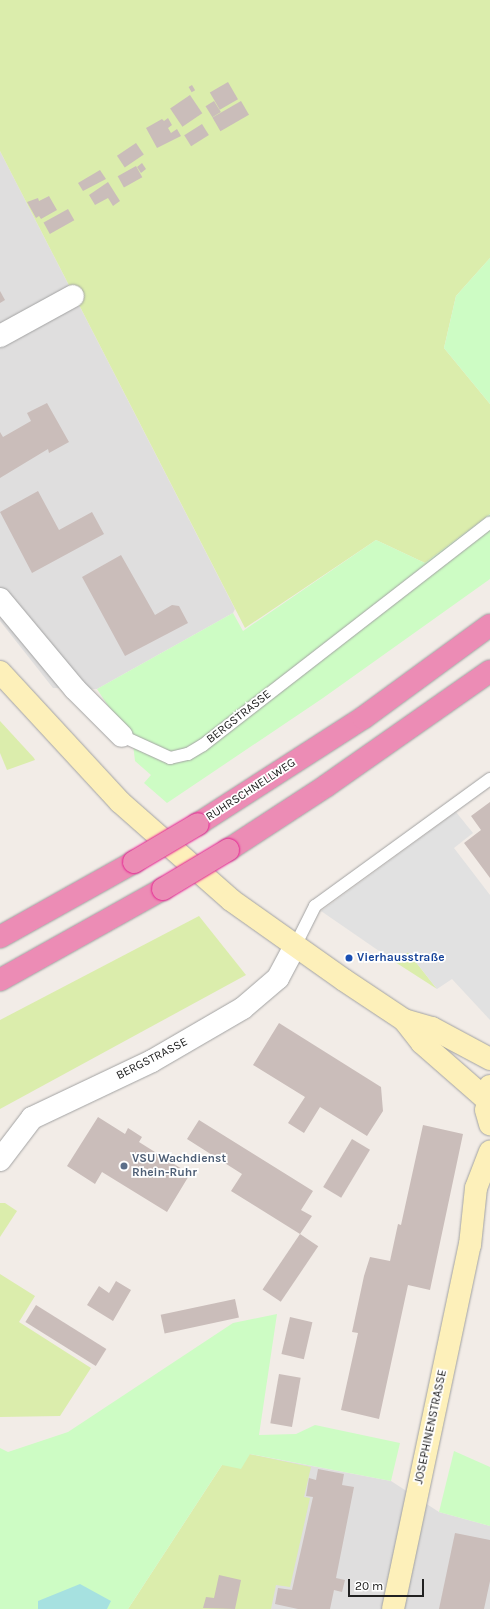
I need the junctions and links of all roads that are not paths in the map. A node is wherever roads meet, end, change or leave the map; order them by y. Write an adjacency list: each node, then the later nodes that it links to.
1 (74, 296): 2 (street)
2 (0, 336)
3 (490, 522): 8 (lane, BERGSTRASSE)
4 (0, 599): 8 (street, BERGSTRASSE)
5 (490, 625): 10 (highway, RUHRSCHNELLWEG, bridge)
6 (490, 671): 12 (highway, bridge)
7 (0, 672): 11 (street)
8 (122, 736)
9 (490, 779): 11 (lane)
10 (0, 937)
11 (295, 946): 13 (street); 18 (street, BERGSTRASSE)
12 (0, 980)
13 (404, 1020): 14 (street); 15 (street)
14 (490, 1059)
15 (488, 1092): 16 (street)
16 (490, 1124)
17 (490, 1152): 20 (street, JOSEPHINENSTRASSE)
18 (0, 1160)
19 (490, 1209): 20 (street, JOSEPHINENSTRASSE)
20 (470, 1245): 21 (street, JOSEPHINENSTRASSE)
21 (393, 1609)

